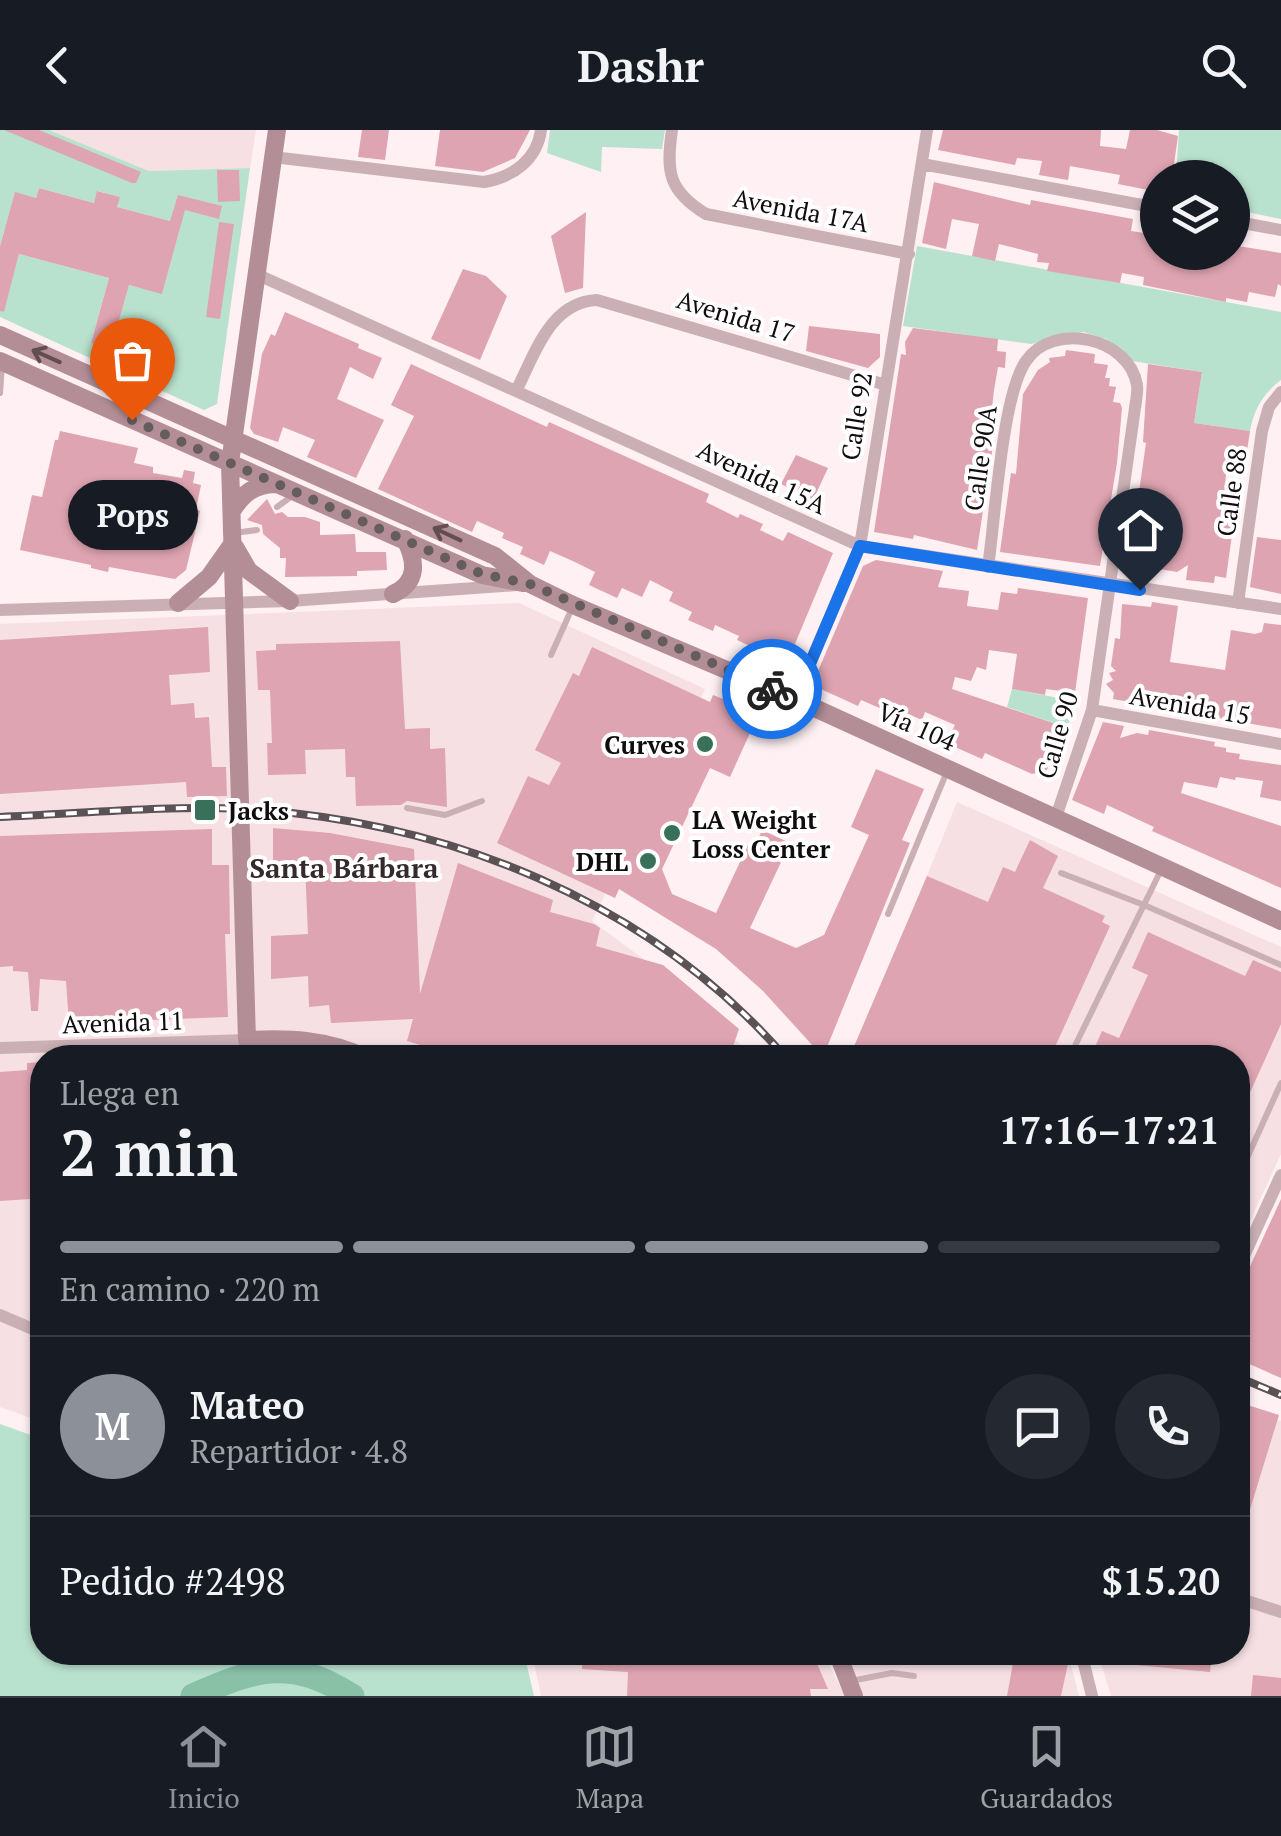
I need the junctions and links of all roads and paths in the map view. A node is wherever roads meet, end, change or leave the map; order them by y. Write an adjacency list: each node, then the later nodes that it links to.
1 (277, 130): 5 (main road)
2 (542, 130): 5 (street)
3 (672, 130): 10 (street, Avenida 17A)
4 (927, 130): 6 (street, Calle 92)
5 (273, 157): 11 (main road)
6 (922, 164): 7 (street); 10 (street, Calle 92)
7 (1140, 205)
8 (1250, 225): 9 (street)
9 (1281, 230)
10 (909, 254): 15 (street, Calle 92)
11 (256, 274): 16 (street, Avenida 15A); 19 (main road)
12 (0, 335): 19 (main road, Vía 104, one-way to 12)
13 (1081, 337): 29 (street, Calle 90A); 31 (street, Calle 90)
14 (1, 361): 18 (lane); 20 (main road, Vía 104)
15 (886, 385): 16 (street, Avenida 17); 28 (street, Calle 92)
16 (517, 389): 28 (street, Avenida 15A)
17 (1281, 392): 35 (street, Calle 88)
18 (0, 393)
19 (232, 437): 20 (main road); 30 (main road, Vía 104, one-way to 19)
20 (230, 464): 21 (main road, Vía 104); 24 (main road)
21 (277, 484): 22 (main road, Vía 104); 24 (main road)
22 (296, 492): 23 (lane); 27 (main road, Vía 104)
23 (277, 507)
24 (232, 511): 26 (main road)
25 (256, 530): 26 (lane)
26 (233, 538): 33 (main road); 34 (main road); 36 (main road)
27 (405, 538): 30 (main road, Vía 104); 32 (main road)
28 (860, 546): 29 (street, Avenida 15A); 41 (street, Calle 92)
29 (988, 567): 31 (street, Avenida 15A)
30 (530, 584): 32 (street); 38 (main road, Vía 104)
31 (1107, 585): 35 (street, Avenida 15A); 42 (street, Calle 90)
32 (393, 594): 33 (street)
33 (290, 601): 34 (street)
34 (234, 602): 36 (street); 54 (main road)
35 (1238, 603): 39 (street, Avenida 15A)
36 (178, 604): 37 (street)
37 (10, 605)
38 (573, 605): 40 (lane); 41 (main road, Vía 104)
39 (1281, 609)
40 (550, 654)
41 (795, 699): 44 (main road, Vía 104)
42 (1092, 710): 43 (street, Avenida 15); 47 (street, Calle 90)
43 (1281, 744)
44 (948, 768): 47 (main road, Vía 104); 51 (lane)
45 (482, 801): 46 (lane)
46 (406, 808)
47 (1056, 817): 48 (main road, Vía 104)
48 (1163, 867): 50 (lane); 52 (main road, Vía 104)
49 (1061, 873): 50 (lane)
50 (1144, 904): 53 (lane); 57 (lane)
51 (888, 914)
52 (1281, 921)
53 (1281, 964)
54 (247, 1040): 55 (street, Avenida 11); 56 (main road)
55 (93, 1045)
56 (332, 1045)
57 (1075, 1045)
58 (30, 1047): 59 (street, Avenida 11)
59 (0, 1048)
60 (1281, 1083): 61 (lane)
61 (1250, 1151)
62 (1281, 1175): 63 (street)
63 (1250, 1243)
64 (0, 1315): 65 (street)
65 (30, 1328)
66 (1250, 1602): 67 (street)
67 (1281, 1612)
68 (1084, 1665): 71 (street)
69 (914, 1676): 70 (lane)
70 (852, 1688)
71 (1092, 1696)

